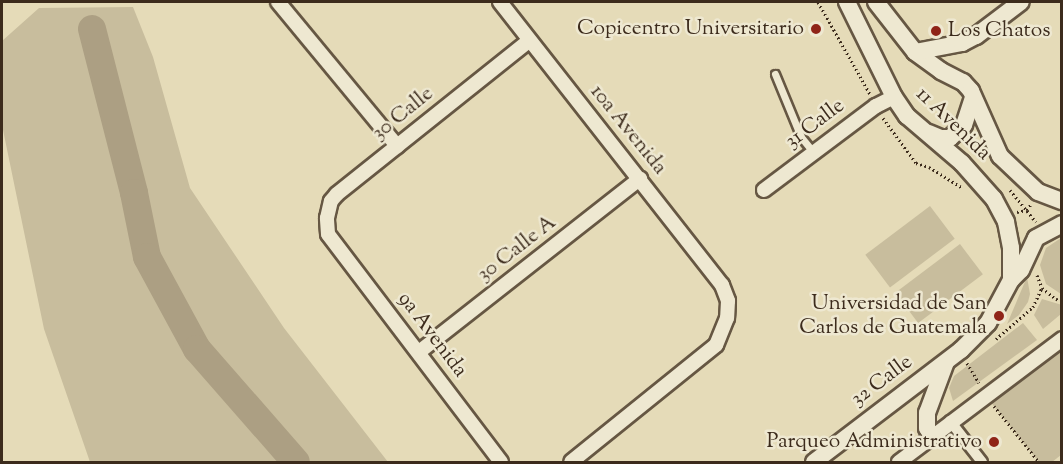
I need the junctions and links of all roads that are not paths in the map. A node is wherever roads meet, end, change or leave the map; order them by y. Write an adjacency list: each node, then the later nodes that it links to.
1 (278, 2): 12 (street)
2 (500, 2): 6 (street, 10a Avenida)
3 (847, 2): 9 (street, 11 Avenida)
4 (876, 2): 7 (street, 11 Avenida)
5 (1021, 2): 7 (street)
6 (529, 40): 12 (street, 30 Calle); 14 (street, 10a Avenida)
7 (915, 52): 10 (street, 11 Avenida)
8 (775, 74): 13 (lane)
9 (894, 97): 11 (street, 11 Avenida); 13 (street, 31 Calle)
10 (974, 97): 11 (street); 16 (street, 11 Avenida)
11 (926, 131): 19 (street, 11 Avenida)
12 (397, 146): 18 (street, 30 Calle)
13 (814, 153): 15 (street, 31 Calle)
14 (640, 179): 21 (street, 30 Calle A); 26 (street, 10a Avenida)
15 (764, 190)
16 (1062, 201)
17 (1062, 224): 19 (street, 32 Calle)
18 (328, 234): 21 (street, 9a Avenida)
19 (1011, 280): 22 (street, 32 Calle)
20 (1062, 339): 23 (street)
21 (419, 352): 25 (street, 9a Avenida)
22 (946, 362): 24 (street); 27 (street, 32 Calle)
23 (950, 421): 24 (street); 29 (street)
24 (932, 436): 28 (street)
25 (501, 462)
26 (571, 462)
27 (814, 462)
28 (899, 462)
29 (982, 462)

